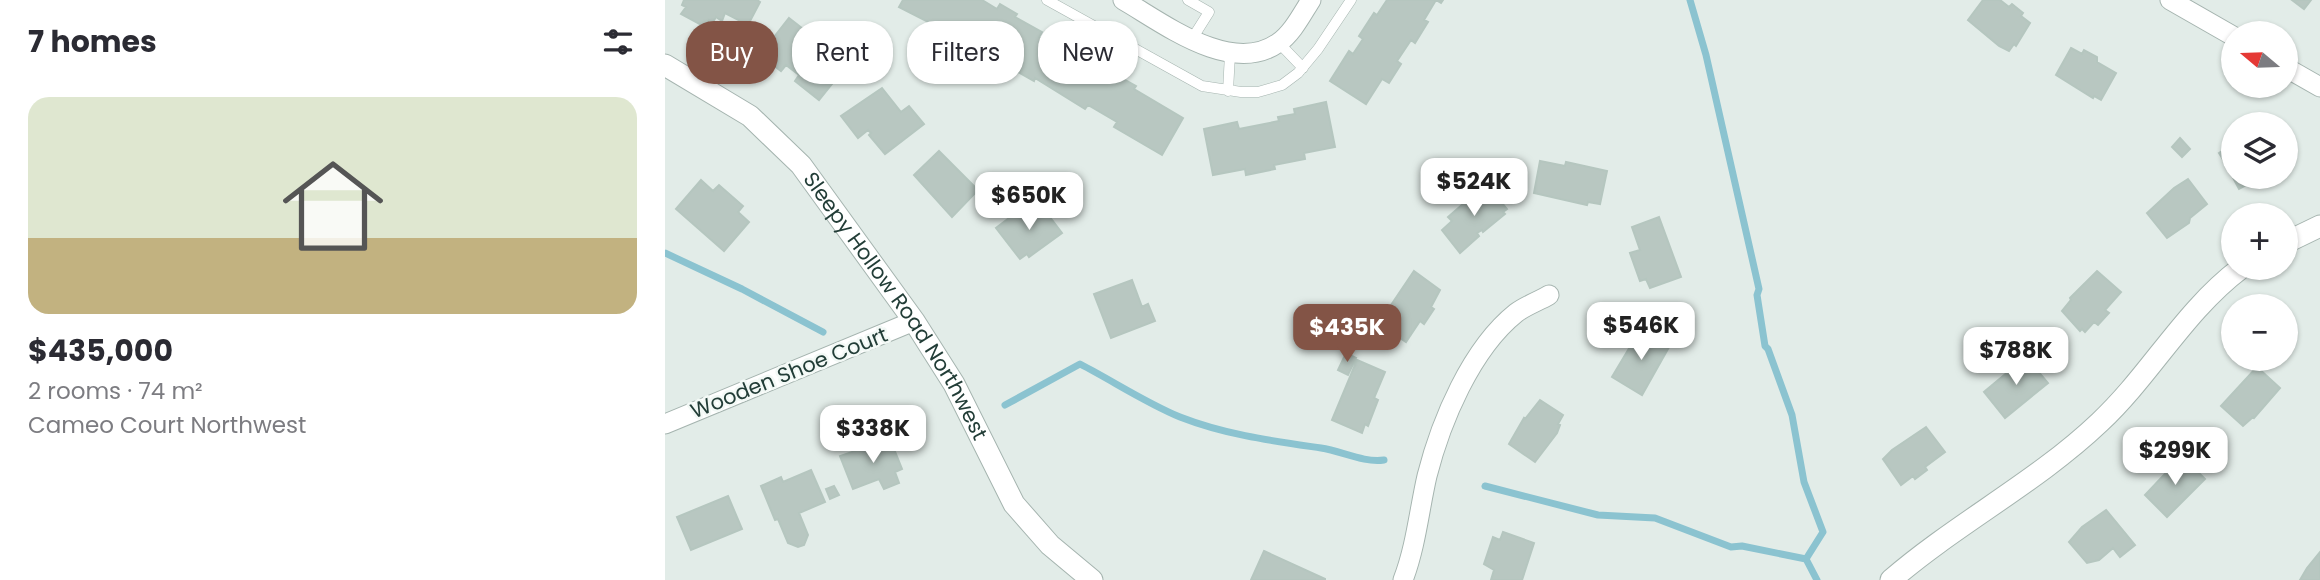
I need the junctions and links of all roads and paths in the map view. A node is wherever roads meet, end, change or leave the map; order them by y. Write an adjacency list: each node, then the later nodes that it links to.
1 (1047, 0): 15 (lane)
2 (1123, 0): 8 (street)
3 (1188, 0): 8 (lane)
4 (1311, 0): 9 (street)
5 (1350, 0): 12 (lane)
6 (2170, 0): 7 (street)
7 (2221, 29)
8 (1192, 39): 10 (street)
9 (1279, 43): 10 (street); 12 (lane)
10 (1230, 54): 15 (lane)
11 (665, 65): 20 (street, Sleepy Hollow Road Northwest)
12 (1303, 68): 15 (lane)
13 (2298, 74): 14 (street)
14 (2320, 87)
15 (1228, 91)
16 (2320, 226): 17 (street)
17 (2298, 237)
18 (2226, 280): 24 (street)
19 (1549, 295): 23 (street)
20 (914, 321): 21 (street, Wooden Shoe Court); 22 (street, Sleepy Hollow Road Northwest)
21 (665, 424)
22 (1092, 580)
23 (1403, 580)
24 (1891, 580)

